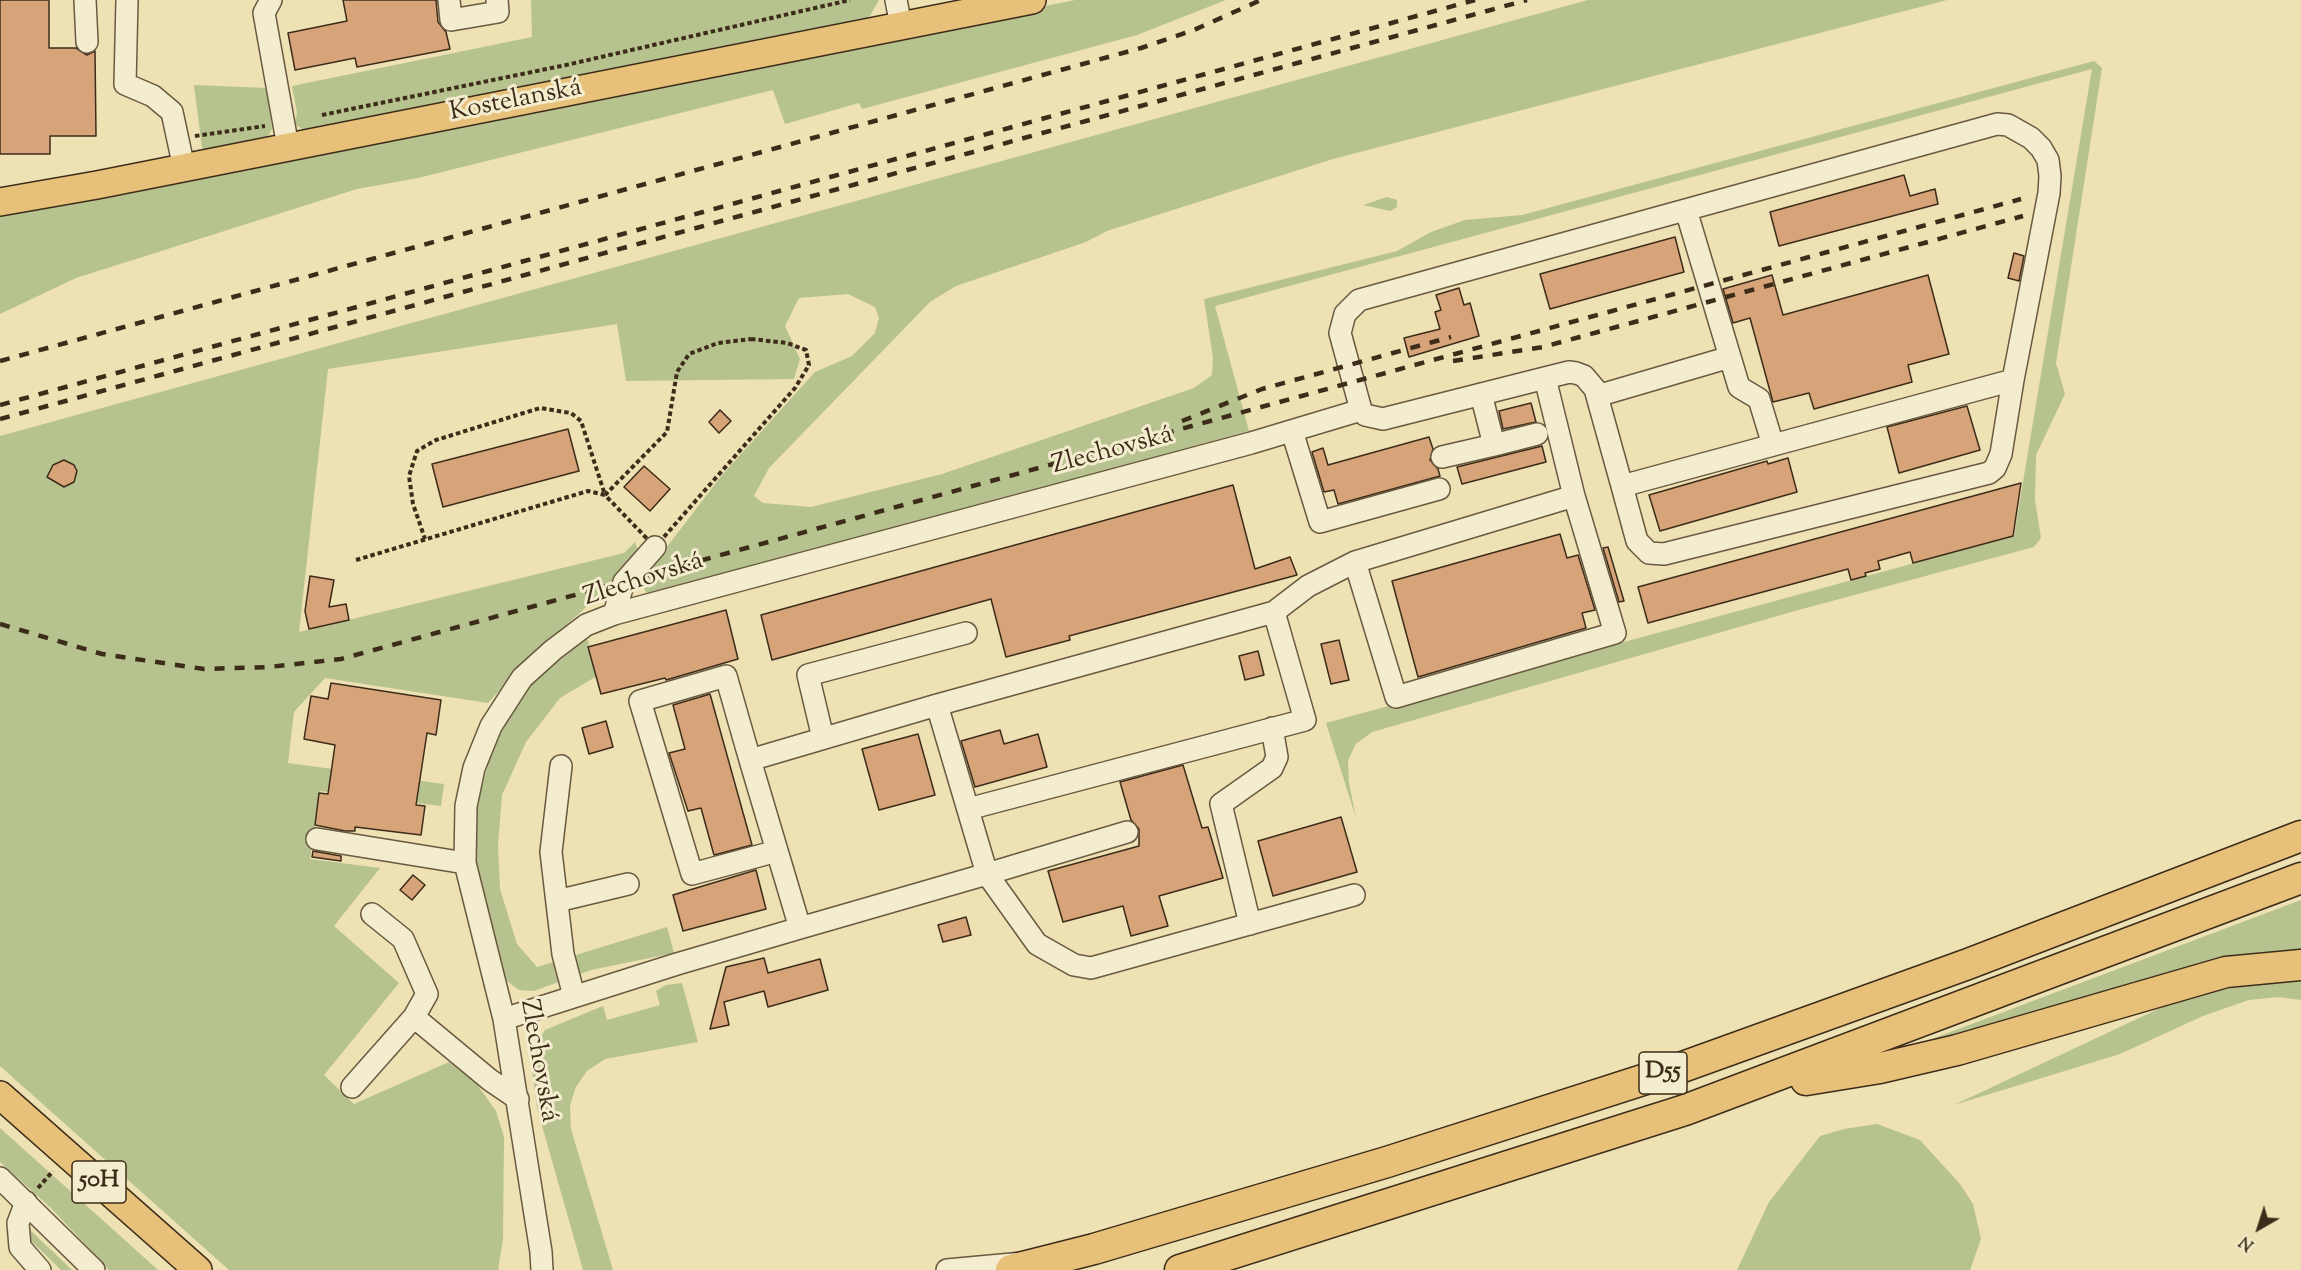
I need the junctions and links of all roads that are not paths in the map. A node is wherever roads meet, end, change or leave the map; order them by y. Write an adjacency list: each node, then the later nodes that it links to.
1 (84, 0): 9 (street)
2 (127, 0): 11 (street)
3 (271, 0): 10 (street)
4 (449, 0): 5 (street)
5 (497, 0)
6 (896, 0): 8 (street)
7 (1032, 0): 8 (main road, Kostelanská)
8 (901, 26): 10 (main road, Kostelanská)
9 (87, 42)
10 (285, 135): 11 (main road, Kostelanská)
11 (184, 168): 12 (main road, Kostelanská)
12 (0, 202)
13 (1686, 210): 14 (street); 16 (street); 19 (street)
14 (1730, 357): 18 (street); 23 (street)
15 (1545, 378): 17 (street); 18 (street); 27 (street)
16 (2013, 380): 23 (street); 25 (street)
17 (1481, 394): 19 (street); 22 (street)
18 (1597, 396): 25 (street)
19 (1360, 410): 20 (street, Zlechovská)
20 (1292, 431): 26 (street); 31 (street, Zlechovská)
21 (1538, 434): 22 (street)
22 (1494, 445): 24 (street)
23 (1773, 445): 25 (street)
24 (1442, 457)
25 (1622, 486)
26 (1439, 489)
27 (1574, 496): 29 (street); 29 (street)
28 (655, 547): 31 (street)
29 (1355, 562): 30 (street)
30 (1274, 612): 33 (street); 34 (street)
31 (614, 614): 43 (street, Zlechovská)
32 (966, 633): 35 (street)
33 (937, 705): 35 (street); 38 (street)
34 (1272, 728): 38 (street); 50 (street)
35 (823, 738): 36 (street)
36 (750, 760): 42 (street); 42 (street)
37 (561, 766): 48 (street)
38 (968, 808): 44 (street)
39 (1126, 832): 44 (street)
40 (2301, 836): 62 (highway, D55)
41 (317, 839): 43 (street)
42 (777, 851): 51 (street)
43 (465, 863): 55 (street, Zlechovská)
44 (987, 873): 50 (street); 51 (street)
45 (2301, 878): 57 (highway, D55)
46 (628, 884): 48 (street)
47 (1354, 895): 50 (street)
48 (557, 901): 53 (street)
49 (372, 914): 54 (street)
50 (1250, 924)
51 (800, 928): 53 (street)
52 (2301, 965): 57 (highway)
53 (574, 996): 55 (street)
54 (414, 1017): 56 (street); 59 (street)
55 (504, 1019): 59 (street, Zlechovská)
56 (352, 1087)
57 (1743, 1089): 69 (highway, D55)
58 (0, 1095): 65 (main road, 50H)
59 (518, 1099): 66 (street, Zlechovská)
60 (0, 1178): 61 (street)
61 (26, 1202): 63 (street); 64 (street)
62 (1094, 1249): 67 (street); 68 (highway, D55)
63 (40, 1270)
64 (94, 1270)
65 (198, 1270)
66 (542, 1270)
67 (947, 1270)
68 (1011, 1270)
69 (1180, 1270)

